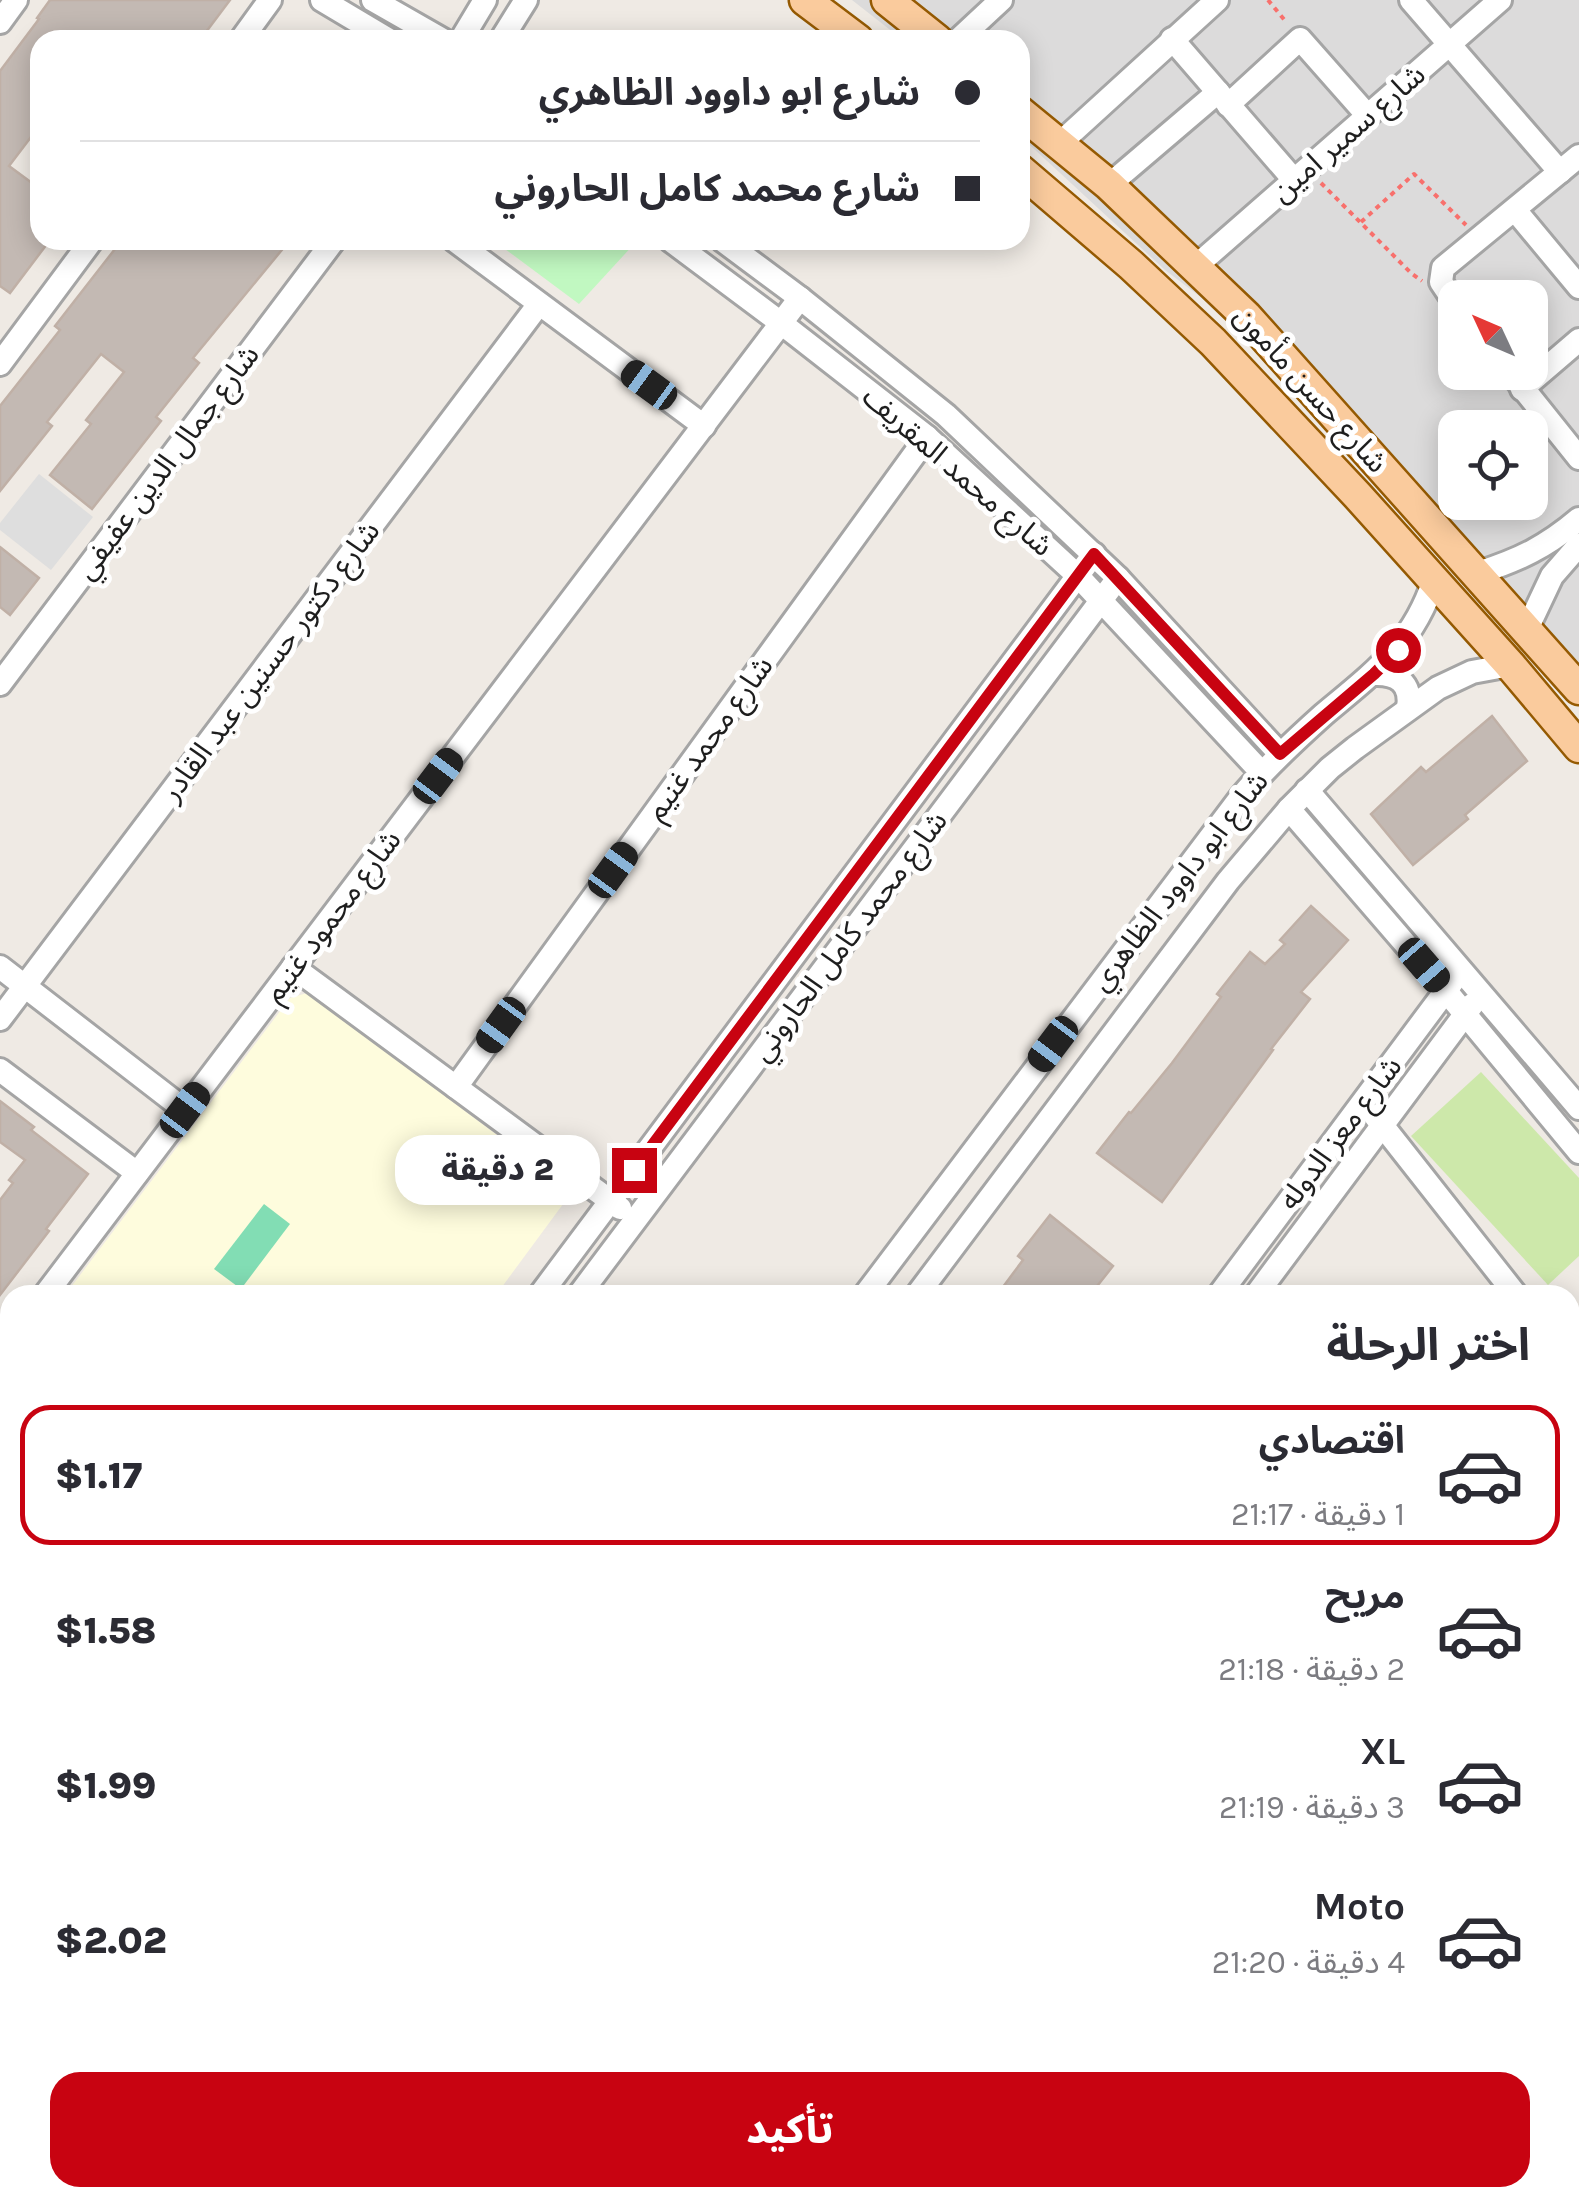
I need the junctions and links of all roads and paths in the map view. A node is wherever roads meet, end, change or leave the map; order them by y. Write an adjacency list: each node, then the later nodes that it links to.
1 (16, 0): 14 (street)
2 (270, 0): 15 (street)
3 (322, 0): 16 (street)
4 (373, 0): 17 (street)
5 (486, 0): 18 (street)
6 (526, 0): 19 (street)
7 (805, 0): 20 (main road)
8 (888, 0): 21 (main road)
9 (1001, 0): 22 (street)
10 (1217, 0): 24 (street)
11 (1268, 0): 23 (path)
12 (1411, 0): 25 (street)
13 (1500, 0): 25 (street, شارع سمير امين)
14 (0, 22)
15 (248, 30)
16 (372, 30)
17 (426, 30)
18 (467, 30)
19 (507, 30)
20 (845, 30)
21 (925, 30)
22 (969, 30)
23 (1300, 39): 26 (street); 27 (street)
24 (1172, 40): 26 (street); 29 (street)
25 (1450, 44): 27 (street, شارع سمير امين); 31 (street)
26 (1223, 98): 32 (street); 34 (street)
27 (1368, 116): 32 (street, شارع سمير امين)
28 (1030, 121): 29 (main road, شارع حسن مأمون)
29 (1058, 145): 34 (main road, شارع حسن مأمون)
30 (1579, 156): 31 (street)
31 (1560, 172): 35 (street)
32 (1300, 175): 36 (path); 43 (street, شارع سمير امين)
33 (1030, 179): 65 (main road, شارع حسن مأمون)
34 (1109, 185): 43 (main road, شارع حسن مأمون)
35 (1515, 210): 37 (street); 45 (street)
36 (1361, 222): 37 (path); 46 (path)
37 (1480, 239): 44 (street)
38 (85, 250): 52 (street)
39 (326, 250): 70 (street, شارع جمال الدين عفيفي)
40 (467, 250): 48 (street)
41 (683, 250): 49 (street, شارع محمد المقريف)
42 (735, 250): 47 (street, شارع محمد المقريف)
43 (1195, 267): 62 (main road, شارع حسن مأمون)
44 (1440, 280)
45 (1579, 286)
46 (1438, 290)
47 (800, 298): 49 (street, شارع محمود غنيم); 60 (street, شارع محمد المقريف)
48 (539, 304): 54 (street); 81 (street, شارع دكتور حسنين عبد القادر)
49 (782, 323): 54 (street, شارع محمود غنيم); 55 (street, شارع محمد المقريف)
50 (1579, 340): 51 (street)
51 (1548, 360)
52 (0, 364)
53 (1523, 390): 56 (street)
54 (704, 426): 78 (street, شارع محمود غنيم)
55 (927, 437): 63 (street, شارع محمد المقريف); 89 (street, شارع محمد غنيم)
56 (1579, 458)
57 (1579, 519): 59 (street)
58 (1579, 546): 61 (street)
59 (1541, 548): 61 (street); 62 (street)
60 (1094, 554): 63 (street, شارع محمد كامل الحاروني); 64 (street, شارع محمد المقريف)
61 (1561, 563): 67 (street)
62 (1478, 573): 67 (main road, شارع حسن مأمون)
63 (1078, 576): 66 (street, شارع محمد المقريف); 96 (street, شارع محمد كامل الحاروني)
64 (1118, 578): 66 (street, شارع محمد كامل الحاروني); 74 (street, شارع محمد المقريف)
65 (1434, 580): 68 (main road, شارع حسن مأمون); 69 (street, شارع ابو داوود الظاهري)
66 (1100, 602): 75 (street, شارع محمد المقريف); 97 (street, شارع محمد كامل الحاروني)
67 (1527, 629): 71 (main road, شارع حسن مأمون)
68 (1510, 665): 72 (street, شارع ابو داوود الظاهري); 73 (main road, شارع حسن مأمون)
69 (1374, 674): 72 (street); 74 (street, شارع ابو داوود الظاهري)
70 (0, 684)
71 (1579, 689)
72 (1408, 708): 76 (street, شارع ابو داوود الظاهري)
73 (1579, 747)
74 (1280, 754): 75 (street, شارع ابو داوود الظاهري)
75 (1262, 773): 86 (street, شارع ابو داوود الظاهري)
76 (1307, 790): 77 (street, شارع ابو داوود الظاهري); 80 (street)
77 (1288, 809): 82 (street); 87 (street, شارع ابو داوود الظاهري)
78 (294, 966): 89 (street); 92 (street, شارع محمود غنيم)
79 (0, 967): 81 (street)
80 (1462, 970): 82 (street, شارع معز الدوله); 83 (street)
81 (25, 986): 85 (street, شارع دكتور حسنين عبد القادر); 92 (street)
82 (1446, 991): 84 (street); 90 (street, شارع معز الدوله)
83 (1480, 993): 84 (street, شارع معز الدوله); 91 (street)
84 (1465, 1015): 93 (street, شارع معز الدوله); 94 (street)
85 (0, 1020)
86 (1053, 1044): 87 (street); 101 (street, شارع ابو داوود الظاهري)
87 (1087, 1069): 102 (street, شارع ابو داوود الظاهري)
88 (0, 1070): 95 (street)
89 (456, 1087): 96 (street)
90 (1364, 1101): 93 (street); 103 (street, شارع معز الدوله)
91 (1579, 1108)
92 (185, 1110): 95 (street, شارع محمود غنيم)
93 (1382, 1126): 104 (street, شارع معز الدوله); 105 (street)
94 (1579, 1152)
95 (137, 1174): 98 (street, شارع محمود غنيم)
96 (610, 1201): 97 (street); 99 (street, شارع محمد كامل الحاروني)
97 (636, 1220): 100 (street, شارع محمد كامل الحاروني)
98 (53, 1285)
99 (547, 1285)
100 (587, 1285)
101 (872, 1285)
102 (925, 1285)
103 (1226, 1285)
104 (1263, 1285)
105 (1506, 1285)

